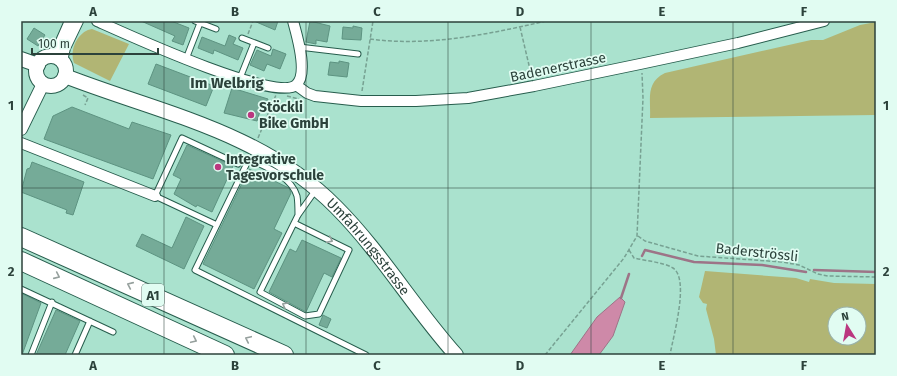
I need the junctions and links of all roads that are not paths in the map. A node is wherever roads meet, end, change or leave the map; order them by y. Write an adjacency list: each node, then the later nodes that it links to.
1 (70, 21): 14 (street)
2 (78, 21): 14 (street)
3 (97, 21): 15 (street)
4 (293, 21): 10 (street)
5 (824, 21): 20 (street, Badenerstrasse)
6 (197, 22): 7 (lane); 15 (lane)
7 (216, 29)
8 (244, 39): 9 (lane)
9 (254, 43): 11 (lane); 18 (lane)
10 (299, 47): 12 (lane); 20 (street)
11 (268, 48)
12 (358, 54)
13 (21, 59): 16 (main road)
14 (56, 59): 16 (main road); 17 (main road)
15 (185, 60): 18 (street)
16 (38, 66): 19 (main road)
17 (65, 76): 19 (main road); 24 (main road, Umfahrungsstrasse)
18 (240, 78): 20 (street)
19 (43, 84): 21 (street)
20 (296, 85)
21 (21, 129)
22 (21, 143): 25 (street)
23 (238, 164): 25 (lane)
24 (316, 189): 26 (lane); 40 (main road, Umfahrungsstrasse)
25 (155, 196): 28 (lane)
26 (298, 215): 27 (lane); 28 (lane)
27 (294, 223): 27 (lane, one-way to 27)
28 (217, 225): 39 (lane)
29 (21, 237): 38 (highway, A1, one-way to 29)
30 (21, 261): 37 (highway, A1, one-way to 37)
31 (21, 289): 32 (lane)
32 (52, 302): 33 (lane); 35 (lane)
33 (90, 321): 34 (lane); 36 (lane)
34 (113, 332)
35 (31, 355)
36 (75, 355)
37 (225, 355)
38 (284, 355)
39 (366, 355)
40 (456, 355)

